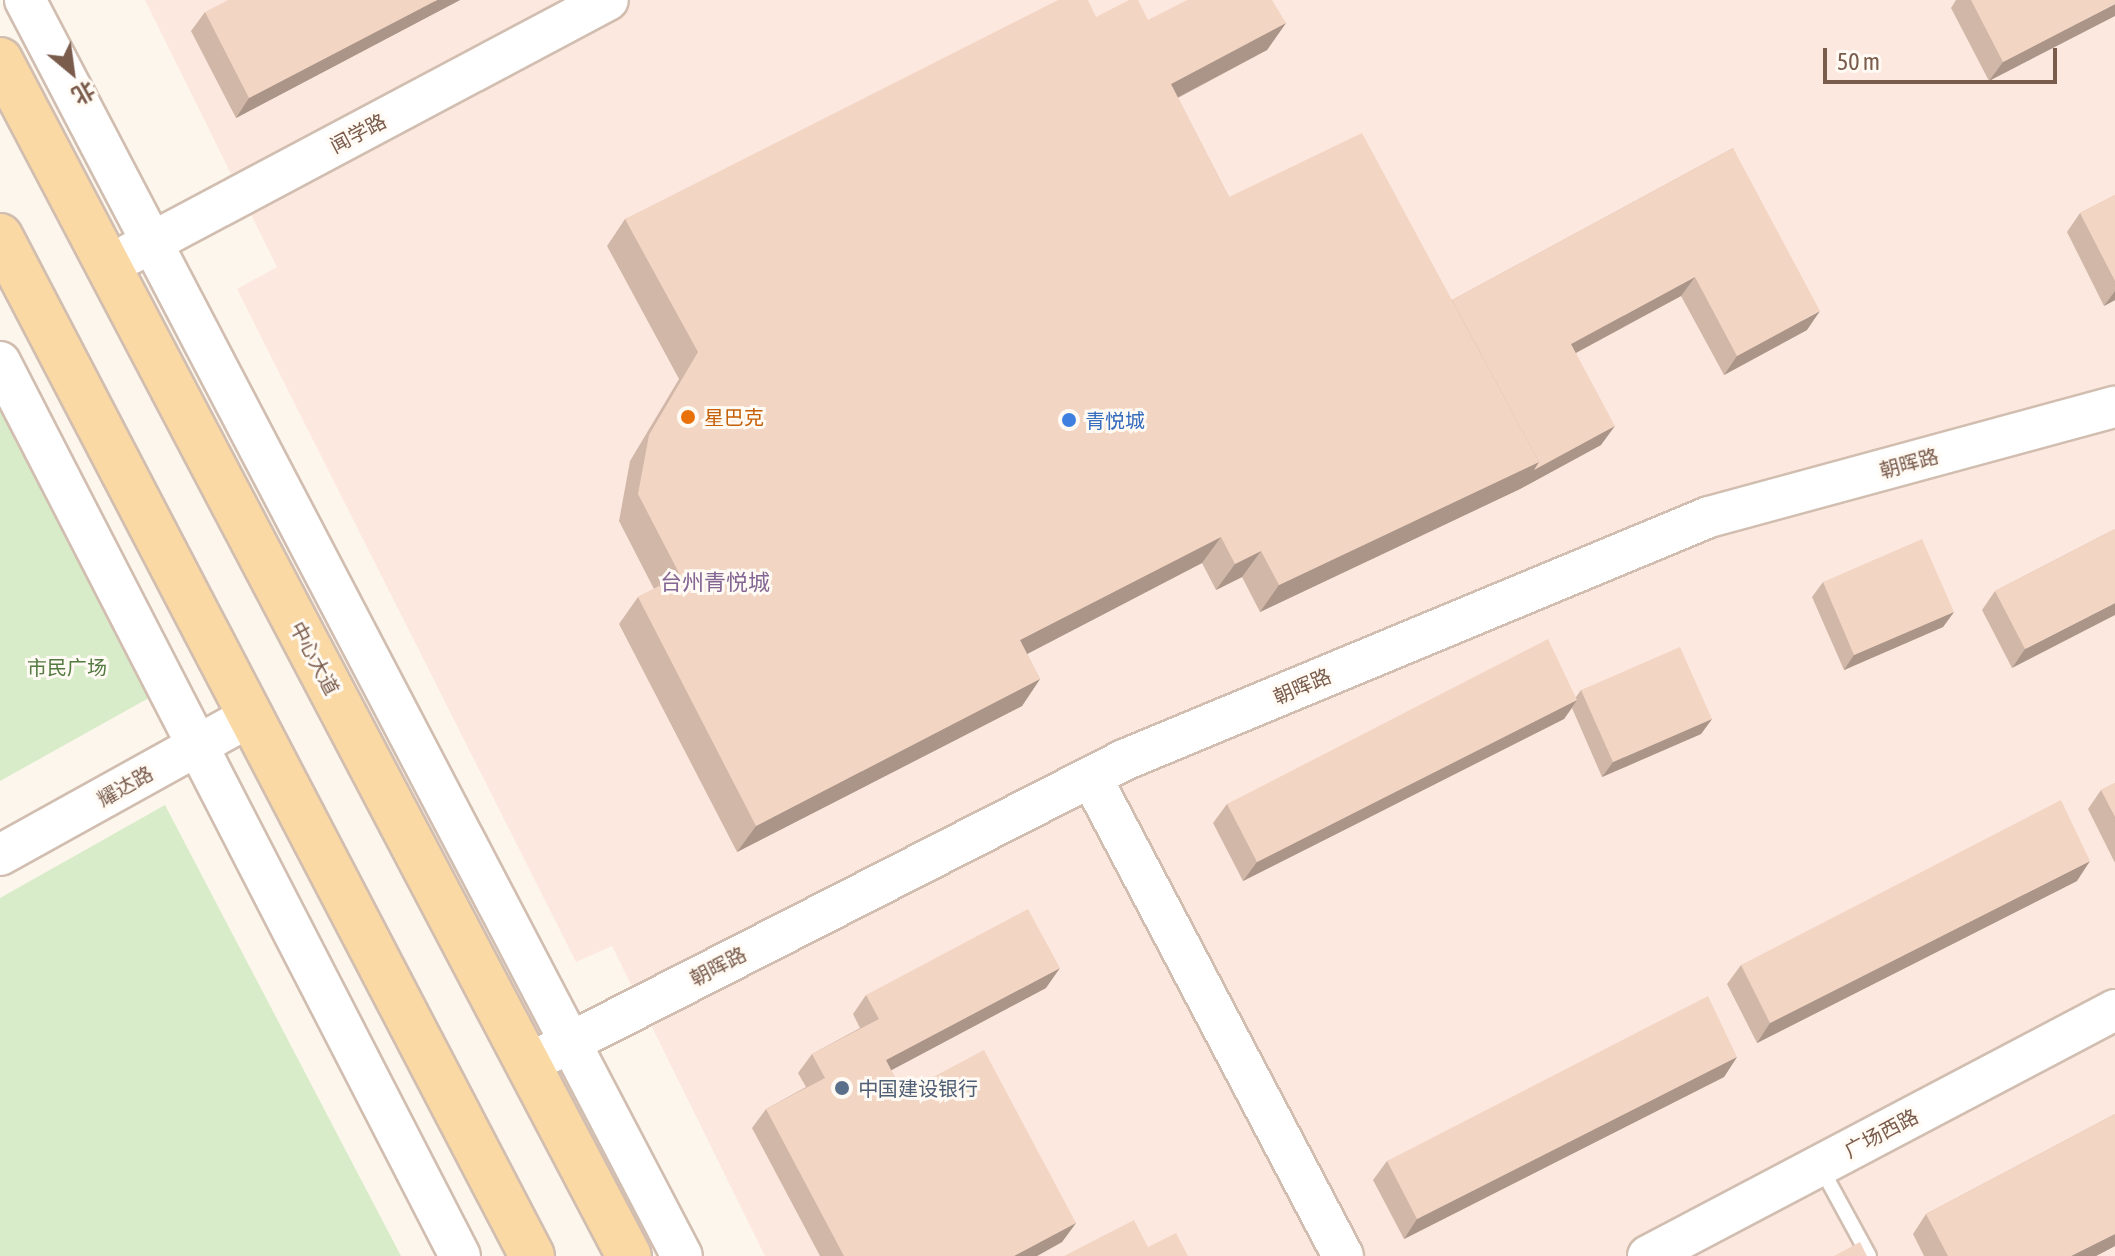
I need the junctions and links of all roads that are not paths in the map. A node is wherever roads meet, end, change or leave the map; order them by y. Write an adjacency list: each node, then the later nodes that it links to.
1 (25, 0): 6 (street)
2 (600, 2): 6 (street, 闻学路)
3 (0, 30): 4 (main road, 中心大道)
4 (9, 77): 7 (main road, 中心大道)
5 (0, 236): 10 (main road)
6 (152, 242): 7 (street, 闻学路); 15 (street)
7 (108, 265): 16 (main road, 中心大道)
8 (0, 362): 11 (street)
9 (2115, 407): 12 (street, 朝晖路)
10 (251, 716): 11 (street, 耀达路); 19 (main road)
11 (198, 746): 13 (street, 耀达路); 18 (street)
12 (1091, 777): 15 (street, 朝晖路); 22 (street)
13 (0, 855)
14 (2115, 1010): 17 (street, 广场西路)
15 (570, 1041): 16 (street, 朝晖路); 21 (street)
16 (528, 1064): 20 (main road, 中心大道)
17 (1820, 1165): 23 (street, 广场西路); 24 (lane)
18 (460, 1256)
19 (532, 1256)
20 (629, 1256)
21 (682, 1256)
22 (1343, 1256)
23 (1648, 1256)
24 (1869, 1256)

